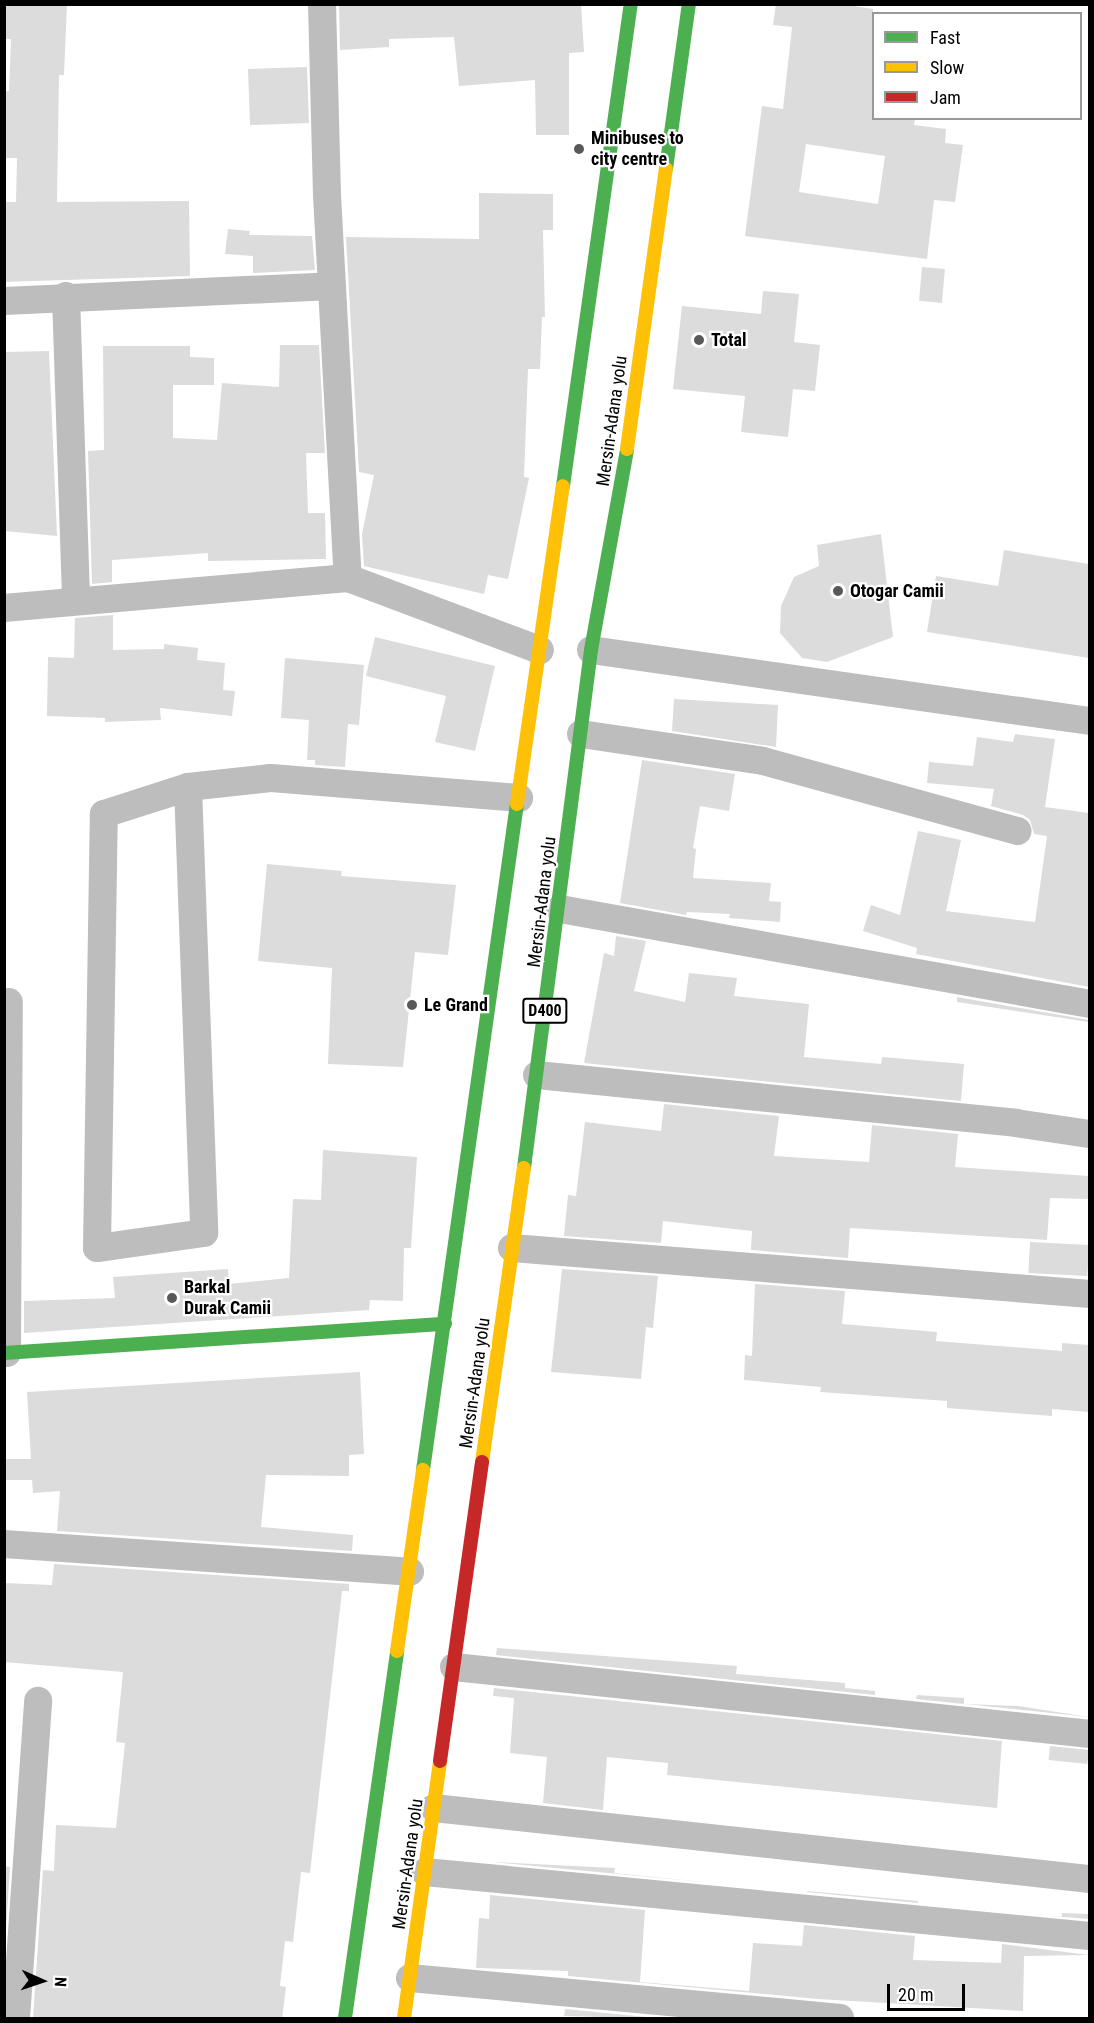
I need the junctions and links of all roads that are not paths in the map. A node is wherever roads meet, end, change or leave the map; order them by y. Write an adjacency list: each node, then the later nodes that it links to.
1 (322, 4): 4 (street)
2 (631, 4): 10 (main road, Mersin-Adana yolu)
3 (689, 4): 11 (main road, Mersin-Adana yolu / D400)
4 (332, 286): 5 (street); 7 (street)
5 (66, 296): 6 (street); 8 (street)
6 (4, 301)
7 (348, 578): 8 (street); 10 (street)
8 (76, 600): 9 (street)
9 (4, 608)
10 (540, 650): 15 (main road, Mersin-Adana yolu)
11 (591, 650): 12 (street); 13 (main road, Mersin-Adana yolu / D400)
12 (1089, 721)
13 (581, 734): 16 (street); 17 (main road, Mersin-Adana yolu / D400)
14 (188, 787): 14 (street); 15 (street)
15 (519, 798): 24 (main road, Mersin-Adana yolu)
16 (1018, 831)
17 (560, 909): 19 (street); 20 (main road, Mersin-Adana yolu / D400)
18 (9, 1002): 25 (street)
19 (1089, 1004)
20 (537, 1075): 21 (street); 22 (main road, Mersin-Adana yolu / D400)
21 (1089, 1134)
22 (512, 1248): 23 (street); 28 (main road, Mersin-Adana yolu / D400)
23 (1089, 1294)
24 (445, 1324): 25 (main road); 27 (main road, Mersin-Adana yolu)
25 (6, 1353)
26 (4, 1544): 27 (street)
27 (410, 1572): 38 (main road, Mersin-Adana yolu)
28 (454, 1666): 30 (street); 31 (main road, Mersin-Adana yolu / D400)
29 (38, 1701): 37 (street)
30 (1089, 1734)
31 (434, 1808): 32 (main road, Mersin-Adana yolu / D400); 33 (street)
32 (425, 1872): 34 (street); 35 (main road, Mersin-Adana yolu / D400)
33 (1089, 1879)
34 (1089, 1936)
35 (410, 1978): 39 (main road, Mersin-Adana yolu / D400); 40 (street)
36 (4, 2016): 37 (street)
37 (17, 2018)
38 (345, 2019)
39 (404, 2019)
40 (840, 2019)

